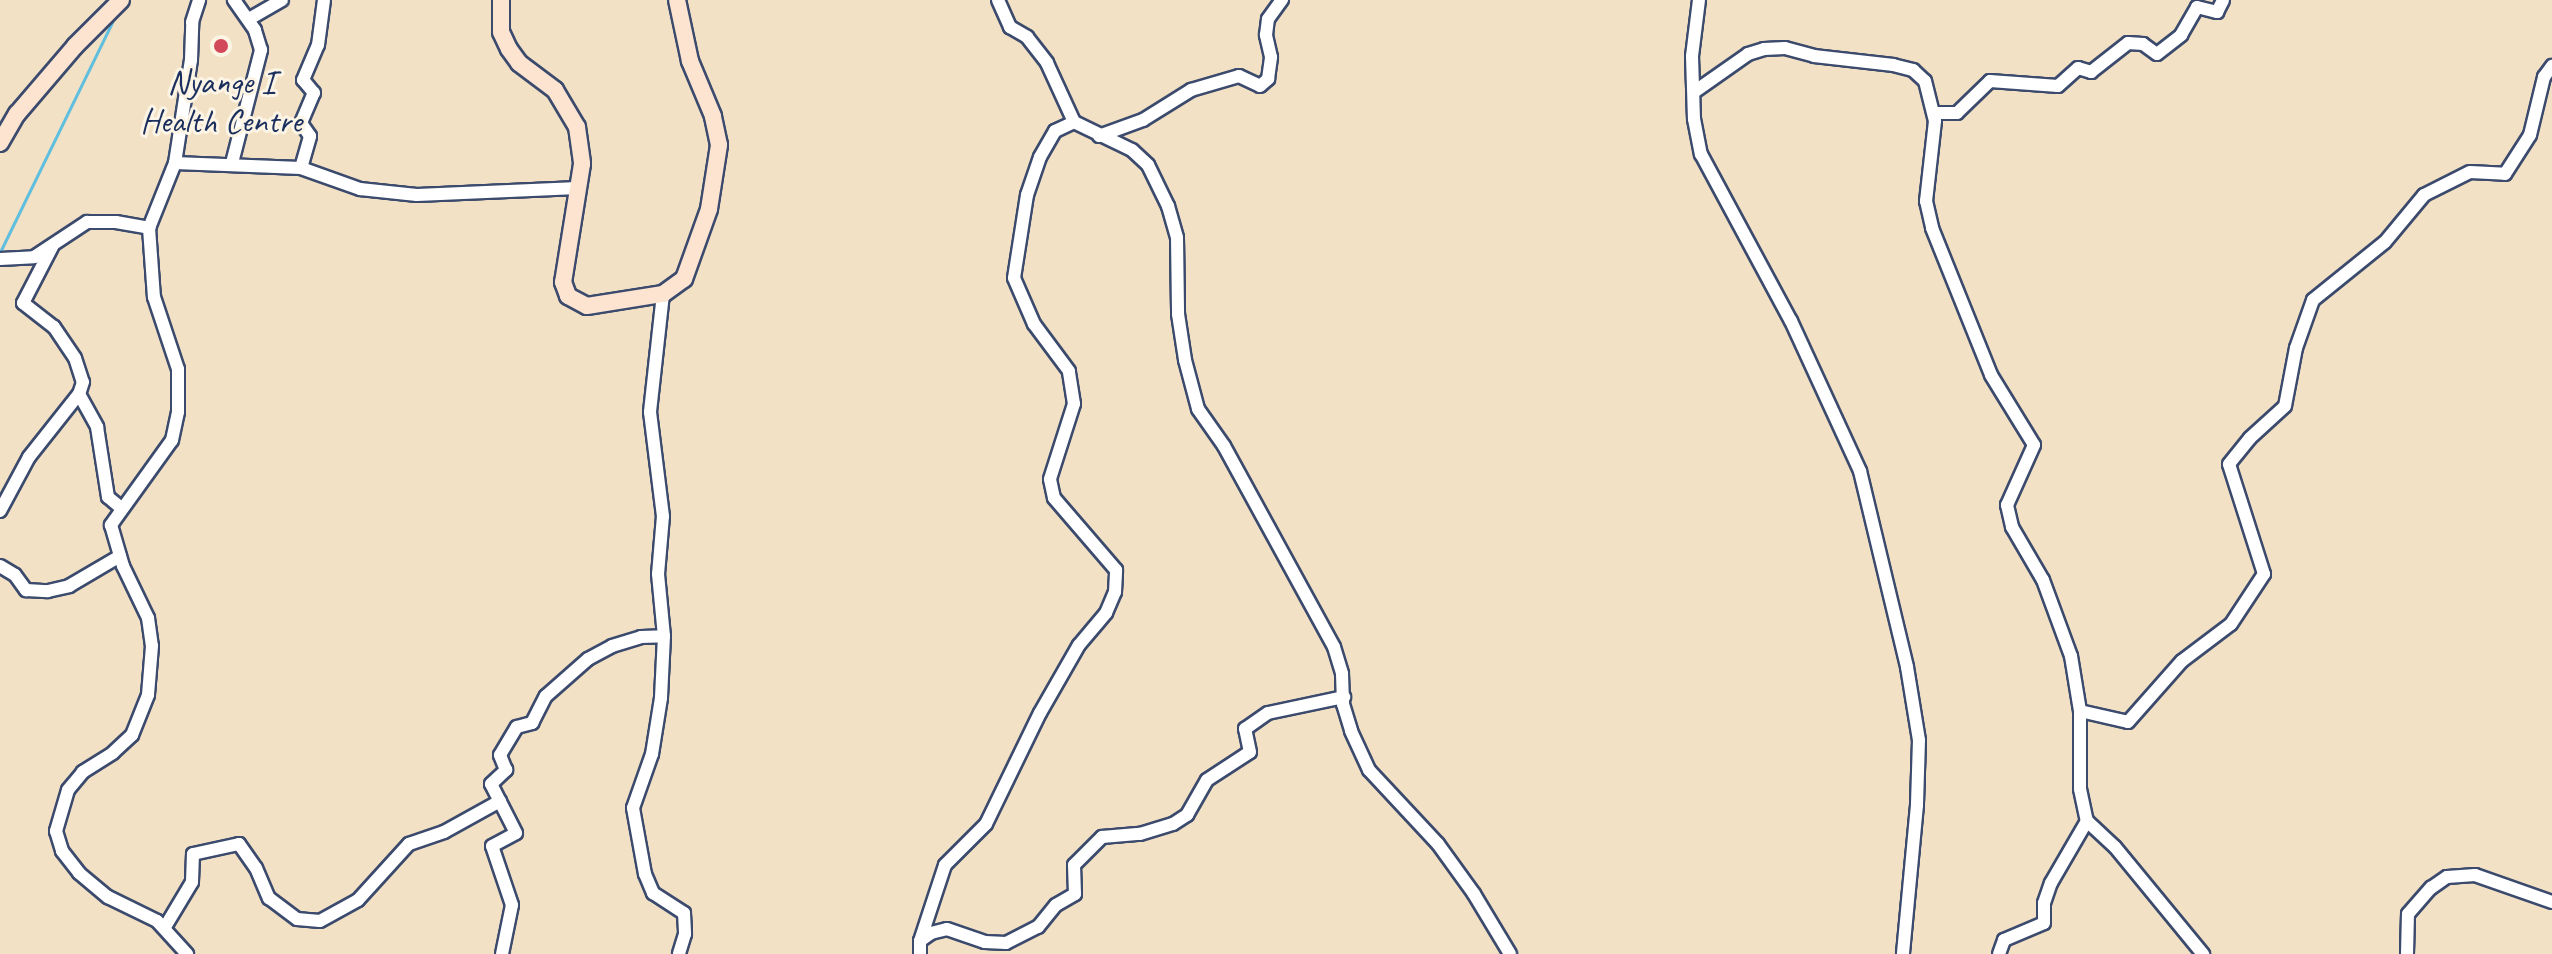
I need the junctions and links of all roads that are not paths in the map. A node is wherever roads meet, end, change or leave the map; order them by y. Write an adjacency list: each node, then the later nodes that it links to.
1 (121, 0): 18 (main road)
2 (199, 0): 19 (street)
3 (234, 0): 12 (street)
4 (282, 0): 12 (street)
5 (324, 0): 21 (street)
6 (501, 0): 22 (main road)
7 (677, 0): 26 (main road)
8 (998, 0): 16 (street)
9 (1282, 0): 17 (street)
10 (1699, 0): 14 (street)
11 (2223, 0): 15 (street)
12 (249, 19): 20 (street)
13 (2552, 66): 34 (street)
14 (1694, 92): 15 (street); 44 (street)
15 (1934, 113): 34 (street)
16 (1074, 122): 17 (street); 39 (street)
17 (1099, 136): 33 (street)
18 (0, 143)
19 (175, 163): 20 (street); 23 (street)
20 (232, 163): 21 (street)
21 (301, 168): 22 (street)
22 (578, 188): 26 (main road)
23 (149, 228): 24 (street); 28 (street)
24 (54, 244): 25 (street); 27 (street)
25 (0, 259)
26 (663, 294): 32 (street)
27 (79, 394): 28 (street); 29 (street)
28 (121, 508): 30 (street)
29 (0, 511)
30 (120, 556): 31 (street); 38 (street)
31 (0, 566)
32 (664, 636): 35 (street); 42 (street)
33 (1344, 697): 39 (street); 43 (street)
34 (2080, 711): 36 (street)
35 (500, 801): 38 (street); 41 (street)
36 (2087, 821): 45 (street); 46 (street)
37 (2552, 902): 47 (street)
38 (165, 927): 40 (street)
39 (920, 948)
40 (186, 953)
41 (502, 954)
42 (679, 954)
43 (1510, 954)
44 (1903, 954)
45 (1999, 954)
46 (2203, 954)
47 (2407, 954)

